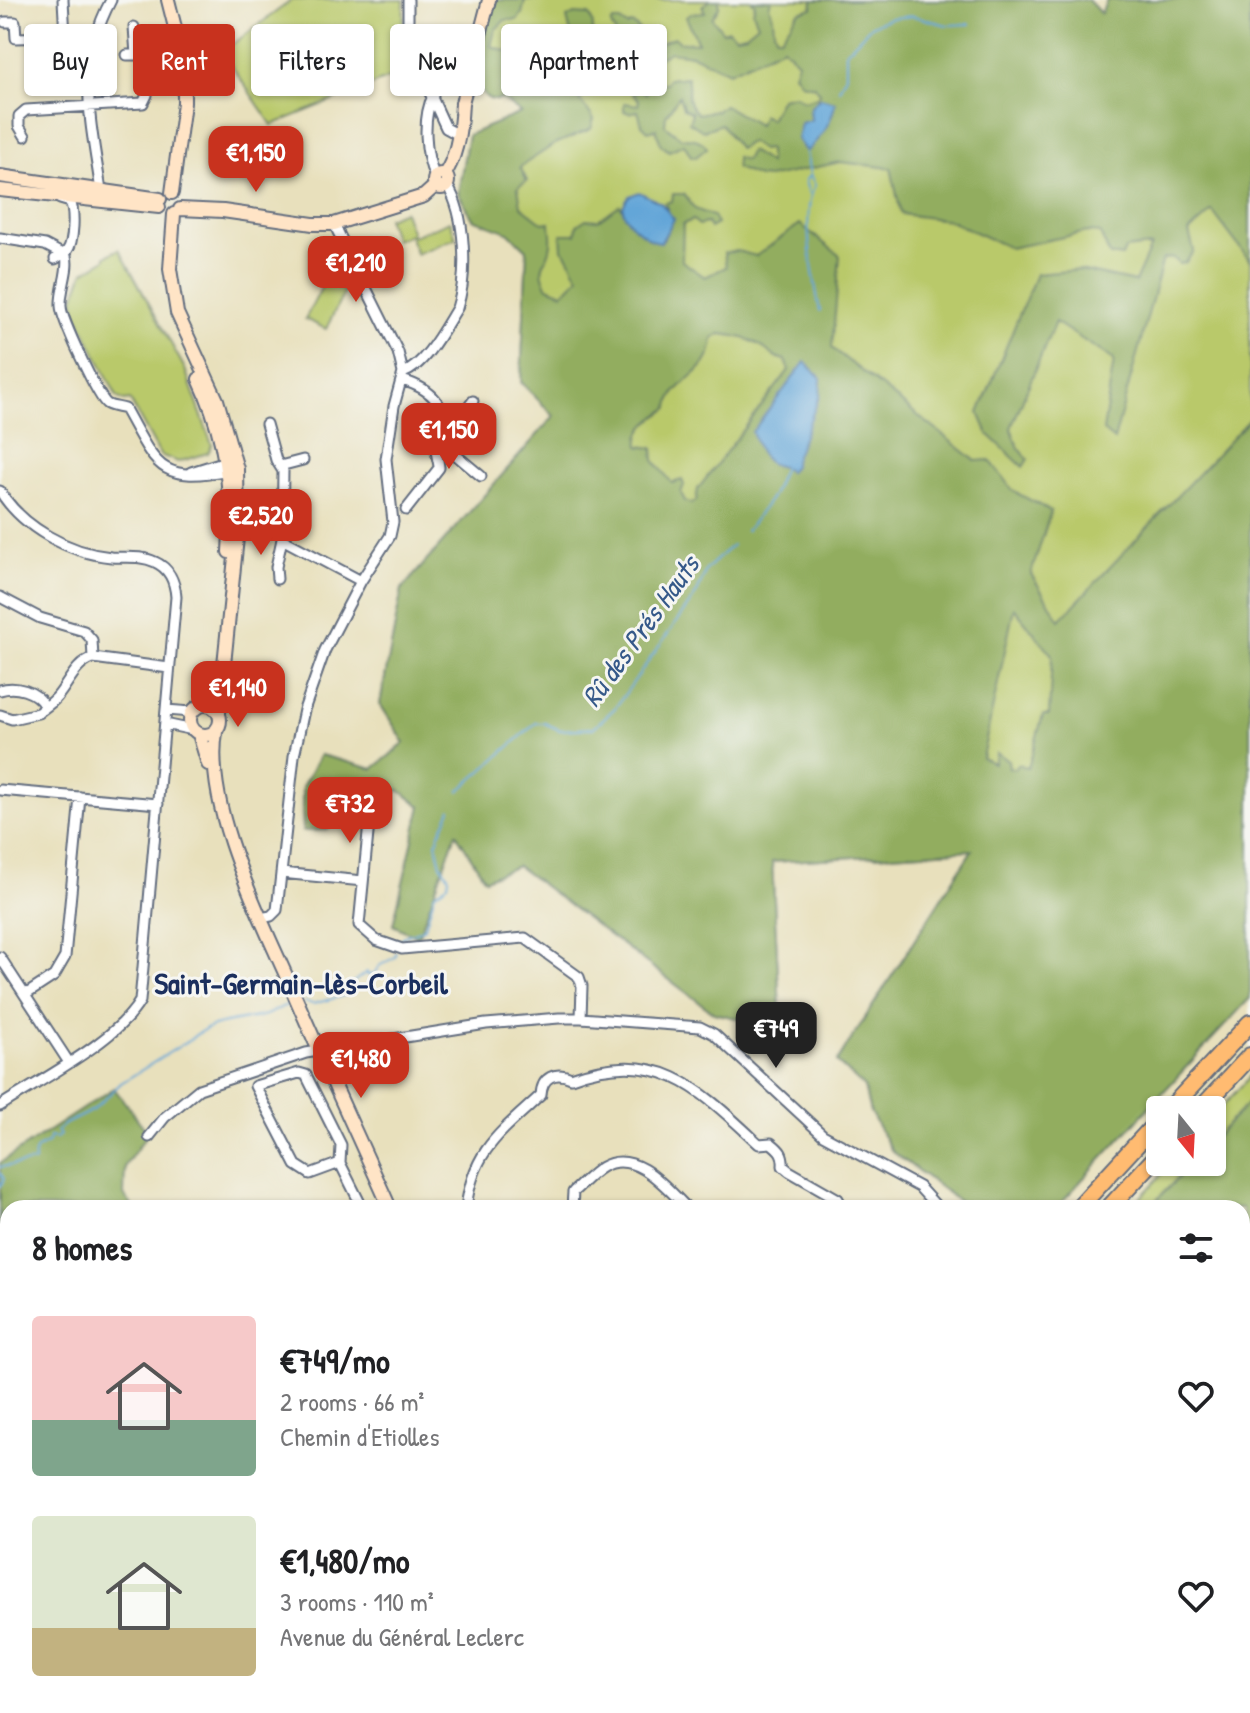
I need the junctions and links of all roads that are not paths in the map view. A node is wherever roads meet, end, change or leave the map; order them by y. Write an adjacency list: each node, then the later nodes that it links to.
1 (63, 0): 7 (street)
2 (111, 0): 8 (street)
3 (168, 0): 22 (main road)
4 (408, 0): 9 (street)
5 (489, 0): 15 (main road)
6 (5, 22): 10 (street)
7 (64, 24)
8 (102, 24)
9 (408, 24)
10 (24, 38)
11 (88, 96): 14 (street)
12 (146, 96): 14 (street)
13 (433, 96): 15 (street); 18 (street)
14 (88, 108): 16 (street); 20 (street)
15 (457, 134): 18 (main road)
16 (25, 136)
17 (0, 176): 20 (main road)
18 (440, 181): 23 (main road); 27 (street)
19 (0, 190): 21 (main road)
20 (101, 191): 22 (main road)
21 (41, 195): 22 (main road); 25 (street)
22 (170, 205): 23 (main road); 26 (main road); 28 (main road)
23 (329, 224): 27 (street)
24 (0, 238): 25 (street)
25 (59, 256): 36 (street)
26 (179, 335): 28 (main road); 34 (main road)
27 (403, 376): 30 (street); 42 (street)
28 (217, 400): 34 (main road)
29 (473, 401): 30 (street)
30 (442, 409): 32 (street)
31 (266, 424): 35 (street)
32 (438, 440): 37 (street); 39 (street)
33 (303, 460): 35 (street)
34 (229, 464): 36 (street); 36 (street); 48 (main road); 50 (main road)
35 (280, 466): 40 (street)
36 (205, 470)
37 (481, 476)
38 (0, 491): 45 (street)
39 (406, 510)
40 (282, 539): 41 (street); 42 (street)
41 (277, 579)
42 (361, 581): 59 (street)
43 (0, 597): 44 (street)
44 (93, 658): 45 (street); 47 (street)
45 (169, 668): 49 (street)
46 (0, 690): 47 (street)
47 (44, 705): 51 (street)
48 (197, 709): 49 (street); 50 (main road); 53 (main road)
49 (166, 710): 52 (street)
50 (219, 713): 54 (main road)
51 (0, 715)
52 (165, 724): 53 (street); 57 (street)
53 (196, 732): 54 (main road); 64 (main road)
54 (216, 732): 61 (main road)
55 (0, 790): 56 (street)
56 (80, 797): 57 (street); 63 (street)
57 (158, 804): 69 (street)
58 (370, 813): 60 (street)
59 (281, 873): 60 (street); 61 (street)
60 (363, 881): 65 (street)
61 (260, 918): 64 (main road)
62 (0, 957): 63 (street)
63 (25, 995): 69 (street)
64 (295, 1003): 67 (main road)
65 (581, 1018): 67 (street); 83 (street)
66 (1250, 1023): 70 (highway)
67 (316, 1051): 74 (street); 78 (main road)
68 (1250, 1056): 71 (highway)
69 (68, 1061): 72 (street)
70 (1182, 1096)
71 (1213, 1096)
72 (1, 1103)
73 (1146, 1134): 84 (highway)
74 (149, 1137)
75 (340, 1163): 75 (street); 77 (street)
76 (1146, 1168): 85 (highway)
77 (358, 1200)
78 (384, 1200)
79 (467, 1200): 82 (street)
80 (572, 1200): 81 (street)
81 (678, 1200)
82 (839, 1200)
83 (931, 1200)
84 (1085, 1200)
85 (1116, 1200)

